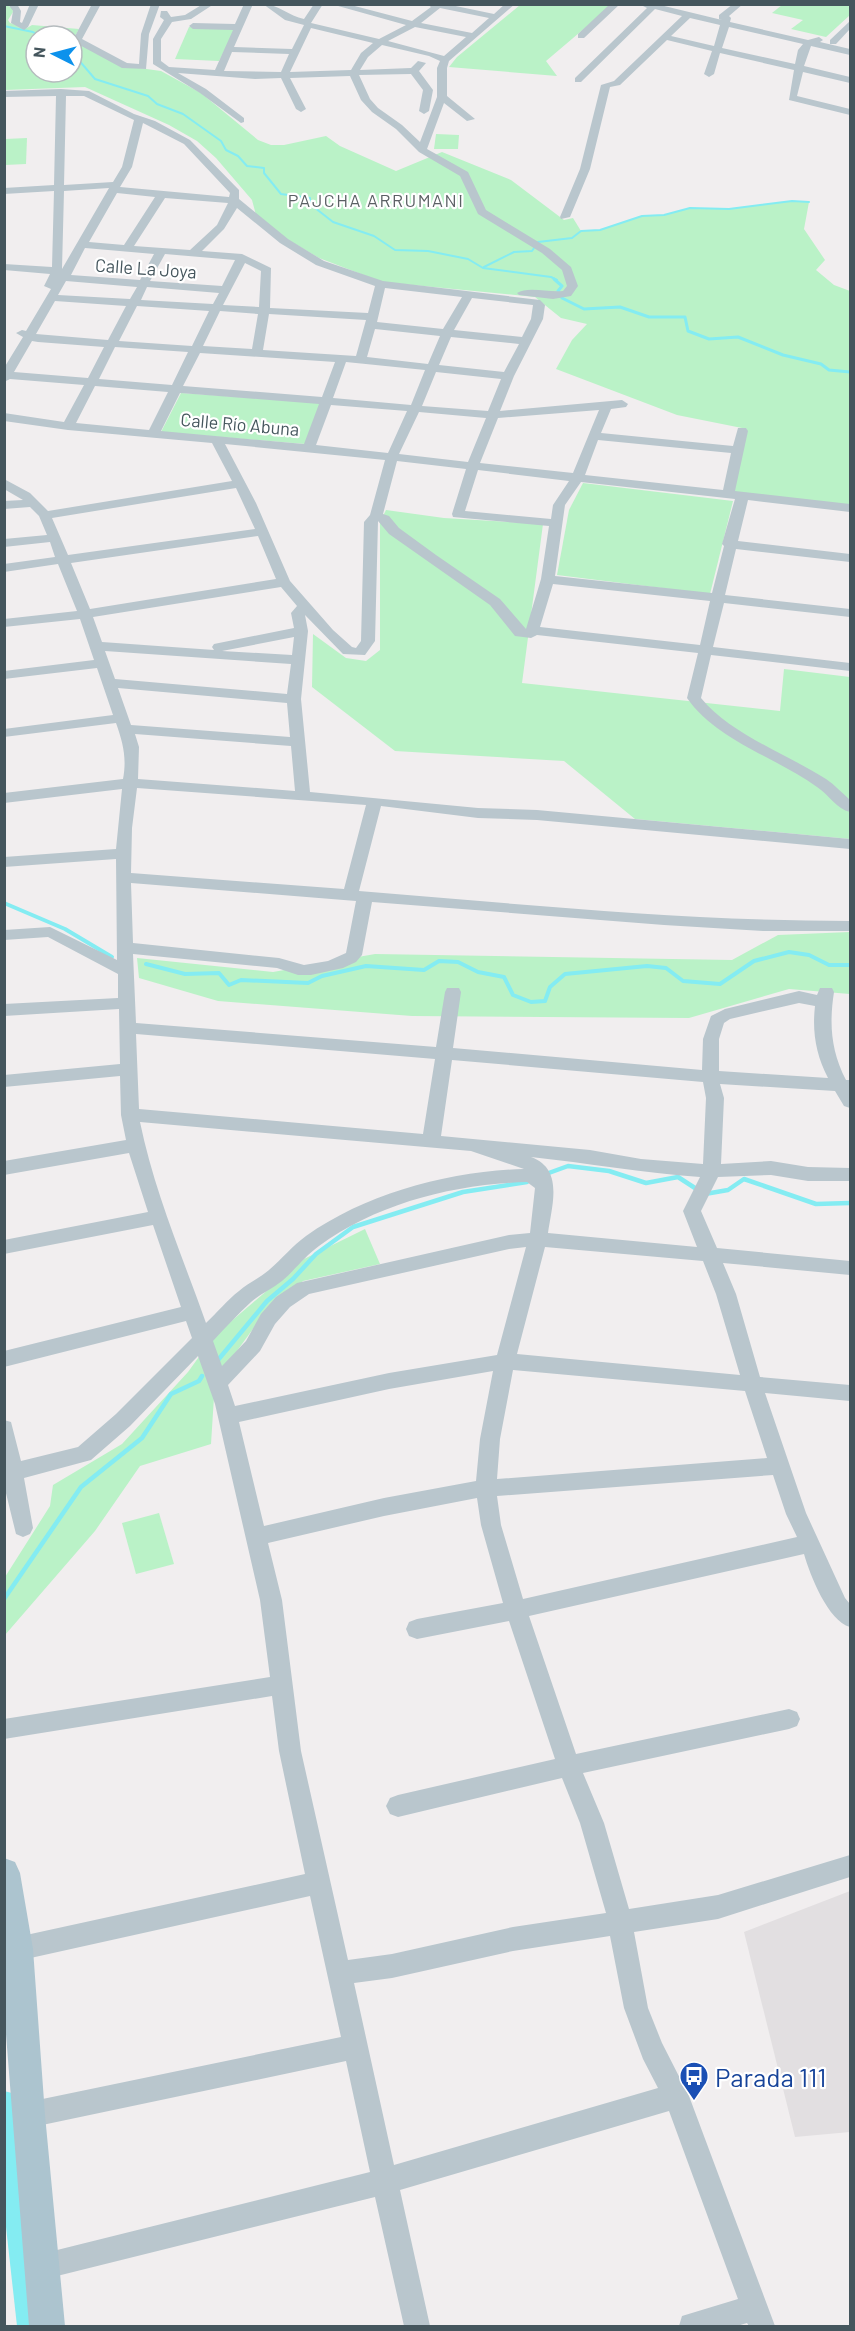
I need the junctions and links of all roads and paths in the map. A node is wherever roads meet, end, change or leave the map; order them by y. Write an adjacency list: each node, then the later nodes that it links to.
1 (12, 4): 2 (street)
2 (35, 4)
3 (97, 4): 4 (street)
4 (156, 4)
5 (168, 4): 19 (street)
6 (210, 4): 19 (street)
7 (249, 4): 25 (street)
8 (267, 4): 21 (street)
9 (319, 4): 21 (street)
10 (335, 4): 22 (street)
11 (501, 4): 18 (street)
12 (511, 4): 18 (street)
13 (616, 4): 27 (street)
14 (740, 4): 20 (street)
15 (436, 5): 18 (street); 22 (street)
16 (648, 6): 17 (street); 47 (street)
17 (683, 10): 20 (street); 28 (street)
18 (491, 16): 26 (street)
19 (169, 20): 39 (street)
20 (725, 20): 29 (street); 31 (street); 34 (street)
21 (307, 24): 30 (street); 35 (street)
22 (413, 24): 26 (street); 30 (street)
23 (850, 24): 29 (street)
24 (193, 26): 25 (street)
25 (238, 27): 33 (street)
26 (470, 35): 37 (street)
27 (581, 36)
28 (665, 37): 34 (street); 47 (street)
29 (828, 41): 31 (street); 32 (street)
30 (378, 42): 37 (street); 42 (street)
31 (809, 42): 36 (street); 38 (street)
32 (850, 46)
33 (228, 49): 35 (street); 41 (street)
34 (717, 49): 38 (street); 43 (street)
35 (295, 52): 44 (street)
36 (850, 52)
37 (439, 58): 40 (street); 50 (street)
38 (799, 68): 46 (street); 52 (street)
39 (165, 69): 41 (street); 55 (street)
40 (414, 71): 42 (street); 51 (street)
41 (218, 73): 45 (street)
42 (354, 74): 44 (street); 56 (street)
43 (709, 74)
44 (284, 75): 45 (street); 45 (street)
45 (255, 76)
46 (850, 80)
47 (597, 84): 62 (street)
48 (61, 92): 49 (street); 53 (street); 58 (street)
49 (4, 94)
50 (442, 97): 54 (street); 56 (street)
51 (424, 111)
52 (850, 112)
53 (139, 118): 57 (street); 61 (street)
54 (470, 119)
55 (241, 120)
56 (422, 150): 74 (street)
57 (116, 187): 58 (street); 60 (street); 63 (street)
58 (59, 188): 59 (street); 69 (street)
59 (4, 190)
60 (162, 194): 61 (street); 64 (street)
61 (234, 201): 66 (street); 71 (street)
62 (565, 218)
63 (83, 245): 64 (street); 69 (street)
64 (127, 249): 65 (street)
65 (161, 251): 66 (street); 70 (street)
66 (192, 254): 67 (street)
67 (242, 258): 72 (street); 78 (street)
68 (4, 267): 69 (street, Calle La Joya)
69 (62, 274): 70 (street, Calle La Joya); 75 (street); 81 (street)
70 (143, 284): 72 (street, Calle La Joya); 76 (street)
71 (381, 284): 73 (street); 79 (street)
72 (226, 290): 77 (street)
73 (468, 295): 74 (street); 80 (street)
74 (481, 296): 82 (street)
75 (52, 298): 76 (street); 81 (street)
76 (133, 302): 77 (street); 83 (street)
77 (217, 307): 78 (street); 84 (street)
78 (264, 310): 79 (street); 85 (street)
79 (371, 321): 80 (street); 87 (street)
80 (448, 331): 82 (street); 89 (street)
81 (26, 335): 83 (street); 88 (street); 91 (street)
82 (527, 341): 90 (street)
83 (111, 343): 84 (street); 92 (street)
84 (196, 350): 85 (street); 93 (street)
85 (257, 354): 86 (street)
86 (342, 358): 87 (street); 94 (street)
87 (361, 360): 89 (street)
88 (4, 363)
89 (432, 368): 90 (street); 97 (street)
90 (507, 376): 98 (street)
91 (6, 377): 92 (street)
92 (91, 381): 93 (street); 100 (street)
93 (176, 388): 94 (street); 102 (street)
94 (326, 401): 97 (street); 105 (street)
95 (622, 404): 96 (street)
96 (606, 406): 98 (street); 103 (street)
97 (416, 408): 98 (street); 107 (street)
98 (494, 415): 108 (street)
99 (4, 417): 100 (street, Calle Río Abuna)
100 (68, 426): 102 (street, Calle Río Abuna)
101 (741, 431): 106 (street)
102 (153, 434): 104 (street, Calle Río Abuna)
103 (594, 436): 106 (street); 109 (street)
104 (217, 441): 105 (street, Calle Río Abuna); 111 (street)
105 (309, 448): 107 (street, Calle Río Abuna)
106 (736, 450): 112 (street)
107 (392, 457): 108 (street, Calle Río Abuna); 117 (street)
108 (473, 466): 109 (street, Calle Río Abuna); 118 (street)
109 (577, 478): 112 (street, Calle Río Abuna); 118 (street)
110 (4, 483): 113 (street)
111 (240, 484): 116 (street); 119 (street)
112 (735, 497): 115 (street, Calle Río Abuna); 122 (street)
113 (33, 503): 114 (street); 116 (street)
114 (4, 505)
115 (850, 508)
116 (45, 515): 120 (street)
117 (375, 516): 129 (street); 133 (street)
118 (556, 523): 126 (street)
119 (262, 532): 124 (street); 127 (street)
120 (54, 537): 121 (street); 124 (street)
121 (4, 543)
122 (729, 544): 123 (street); 128 (street)
123 (850, 558)
124 (64, 562): 125 (street); 131 (street)
125 (4, 568)
126 (548, 579): 128 (street); 133 (street)
127 (284, 582): 129 (street); 131 (street)
128 (718, 600): 130 (street); 136 (street)
129 (303, 606): 134 (street)
130 (850, 613)
131 (85, 614): 132 (street); 135 (street)
132 (4, 622)
133 (533, 630): 136 (street)
134 (301, 631): 137 (street); 138 (street)
135 (96, 646): 137 (street); 139 (street)
136 (706, 651): 140 (street); 151 (street)
137 (196, 652): 138 (street)
138 (299, 660): 143 (street)
139 (102, 663): 141 (street); 142 (street)
140 (850, 667)
141 (4, 675)
142 (110, 682): 143 (street); 144 (street)
143 (294, 699): 146 (street)
144 (125, 723): 145 (street); 146 (street); 147 (street)
145 (4, 733)
146 (297, 741): 148 (street)
147 (131, 783): 148 (street); 149 (street); 153 (street)
148 (303, 796): 150 (street)
149 (4, 798)
150 (375, 801): 152 (street); 156 (street)
151 (850, 807)
152 (850, 844)
153 (123, 853): 154 (street); 155 (street)
154 (4, 862)
155 (123, 877): 156 (street); 159 (street)
156 (357, 895): 157 (street); 159 (street)
157 (850, 926)
158 (4, 935): 160 (street)
159 (125, 948): 160 (street)
160 (126, 971): 162 (street)
161 (453, 992): 165 (street)
162 (128, 1003): 163 (street); 164 (street)
163 (4, 1010)
164 (128, 1028): 165 (street); 166 (street)
165 (445, 1053): 167 (street); 172 (street)
166 (129, 1069): 168 (street); 171 (street)
167 (710, 1077): 169 (street); 169 (street); 176 (street)
168 (4, 1081)
169 (845, 1085): 170 (street)
170 (850, 1102)
171 (130, 1115): 172 (street); 174 (street)
172 (431, 1140): 173 (street)
173 (472, 1144): 176 (street); 178 (street)
174 (136, 1145): 175 (street); 179 (street)
175 (4, 1168)
176 (712, 1171): 177 (street); 182 (street)
177 (850, 1175)
178 (544, 1186): 180 (street); 185 (street)
179 (159, 1217): 181 (street); 184 (street)
180 (538, 1239): 182 (street); 187 (street); 188 (street)
181 (4, 1247)
182 (710, 1254): 183 (street); 189 (street)
183 (850, 1268)
184 (193, 1312): 185 (street); 186 (street)
185 (203, 1338): 188 (street); 194 (street)
186 (4, 1359)
187 (505, 1361): 189 (street); 191 (street); 195 (street)
188 (219, 1382): 191 (street)
189 (752, 1384): 190 (street); 193 (street)
190 (850, 1393)
191 (228, 1416): 197 (street)
192 (4, 1428): 194 (street)
193 (779, 1466): 195 (street); 198 (street)
194 (8, 1473): 196 (street)
195 (486, 1488): 197 (street); 199 (street)
196 (23, 1528)
197 (256, 1538): 202 (street)
198 (812, 1543): 199 (street); 200 (street)
199 (516, 1610): 201 (street); 205 (street)
200 (850, 1618)
201 (417, 1629)
202 (281, 1685): 204 (street); 209 (street)
203 (789, 1719): 205 (street)
204 (4, 1729)
205 (569, 1766): 206 (street); 210 (street)
206 (398, 1806)
207 (850, 1866): 210 (street)
208 (4, 1873): 211 (main road)
209 (318, 1883): 211 (street); 212 (street)
210 (621, 1923): 212 (street); 214 (street)
211 (18, 1949): 215 (main road)
212 (338, 1973): 213 (street)
213 (355, 2047): 215 (street); 216 (street)
214 (676, 2096): 216 (street); 218 (street)
215 (28, 2115): 217 (main road)
216 (385, 2181): 217 (street); 220 (street)
217 (41, 2266): 219 (main road)
218 (758, 2317): 221 (street)
219 (47, 2326)
220 (417, 2326)
221 (692, 2326)

